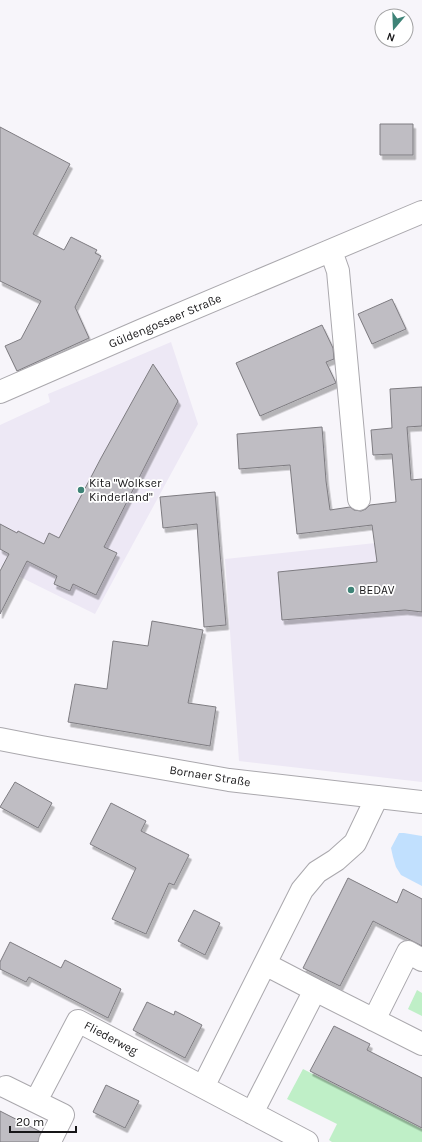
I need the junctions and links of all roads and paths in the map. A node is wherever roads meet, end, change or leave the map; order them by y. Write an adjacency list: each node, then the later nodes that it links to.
1 (422, 212): 2 (street, Güldengossaer Straße)
2 (331, 251): 3 (street, Güldengossaer Straße); 4 (street)
3 (0, 392)
4 (359, 499)
5 (0, 739): 6 (street, Bornaer Straße)
6 (377, 797): 7 (street, Bornaer Straße); 9 (street)
7 (422, 802)
8 (422, 960): 11 (street)
9 (265, 964): 10 (street); 14 (street)
10 (315, 990): 11 (street); 16 (street)
11 (374, 1020): 12 (street)
12 (422, 1044)
13 (6, 1087): 15 (street)
14 (203, 1087): 15 (street, Fliederweg); 16 (street, Fliederweg)
15 (36, 1101): 17 (street)
16 (252, 1113): 18 (street, Fliederweg)
17 (50, 1141)
18 (307, 1142)

